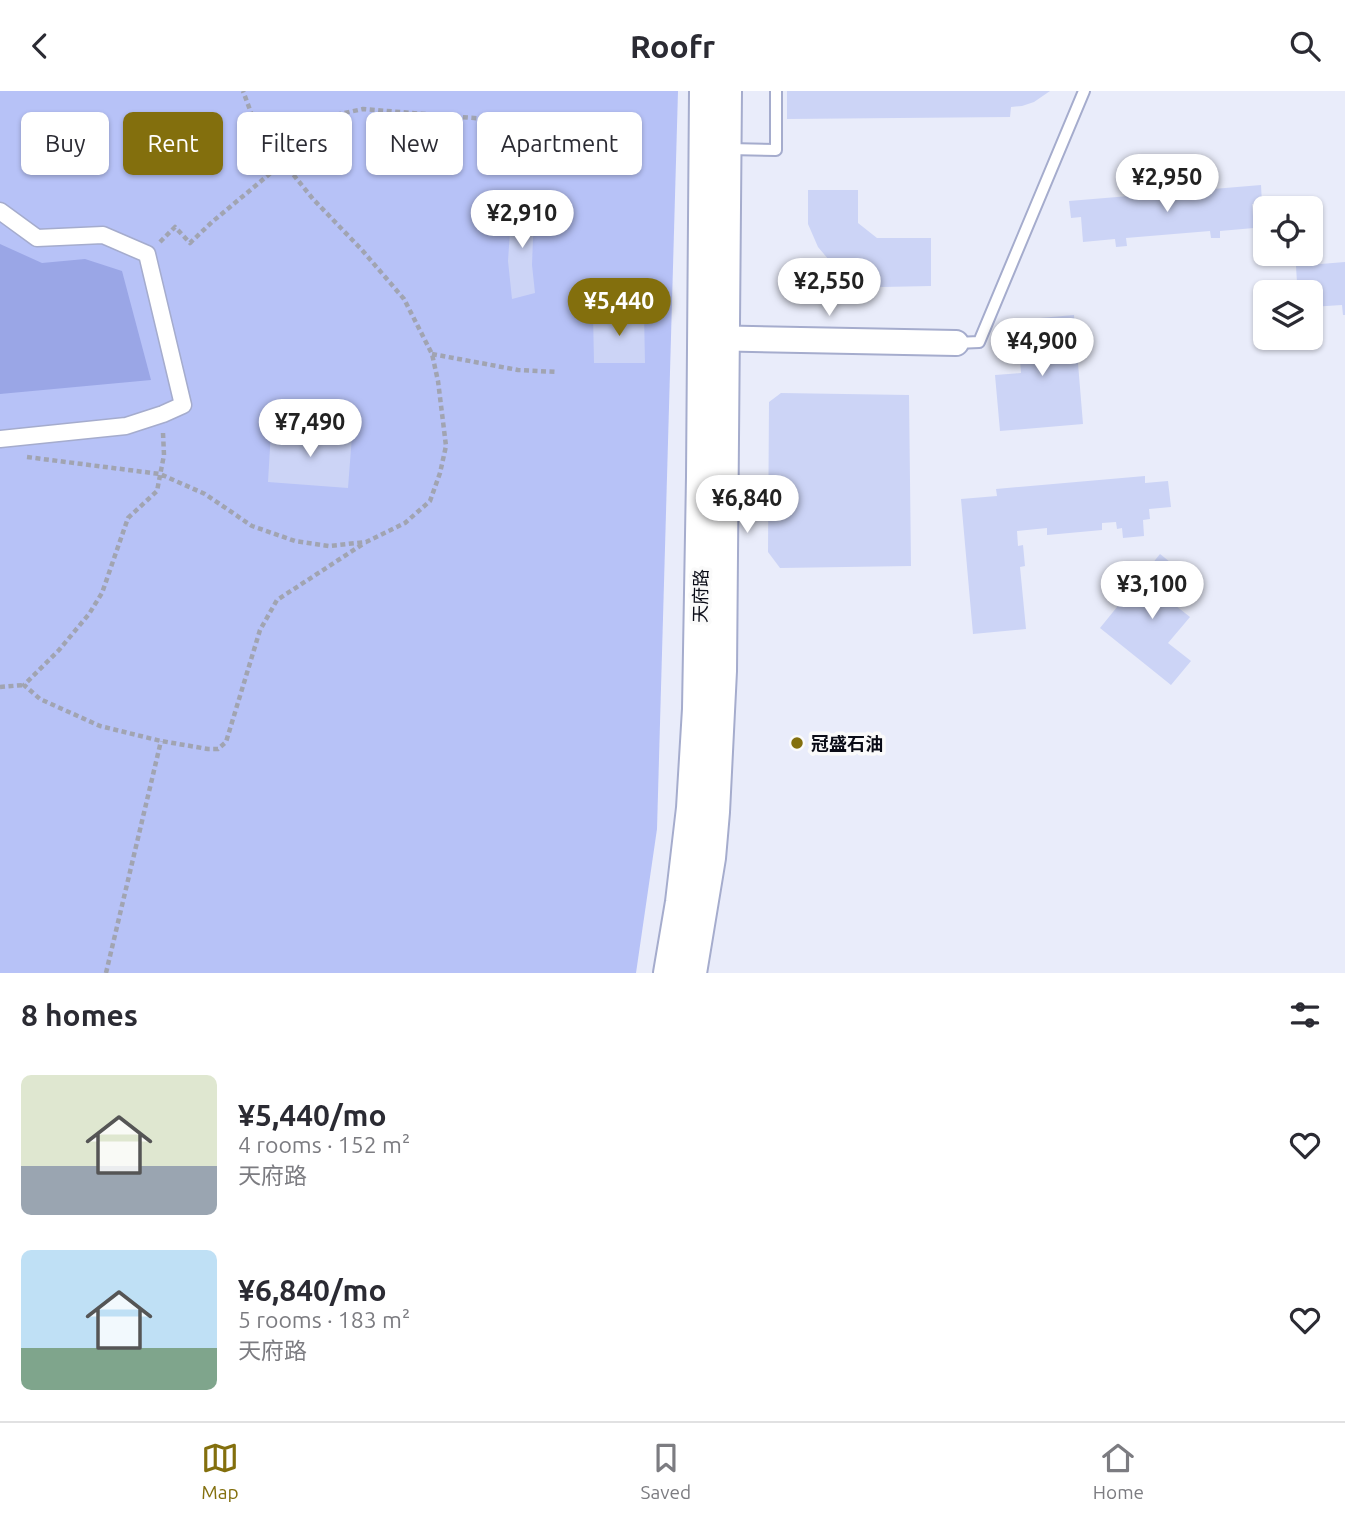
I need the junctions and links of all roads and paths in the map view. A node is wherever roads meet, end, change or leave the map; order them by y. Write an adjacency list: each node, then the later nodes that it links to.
1 (243, 91): 6 (path)
2 (704, 91): 14 (main road, 天府路)
3 (727, 91): 9 (main road, 天府路)
4 (776, 91): 9 (lane)
5 (1084, 91): 15 (lane)
6 (251, 112)
7 (349, 112): 8 (path)
8 (477, 118)
9 (726, 149): 14 (main road, 天府路)
10 (268, 175): 13 (path)
11 (294, 175): 16 (path)
12 (0, 211): 13 (street)
13 (147, 254): 18 (street)
14 (713, 338): 15 (street); 27 (main road, 天府路); 28 (main road, 天府路)
15 (956, 343)
16 (432, 354): 17 (path); 22 (path)
17 (558, 372)
18 (163, 414): 19 (street); 21 (path)
19 (0, 439)
20 (24, 456): 21 (path)
21 (160, 474): 22 (path); 23 (path)
22 (366, 542): 25 (path)
23 (24, 685): 24 (path); 25 (path)
24 (0, 687)
25 (161, 741): 26 (path)
26 (106, 973)
27 (668, 973)
28 (692, 973)

